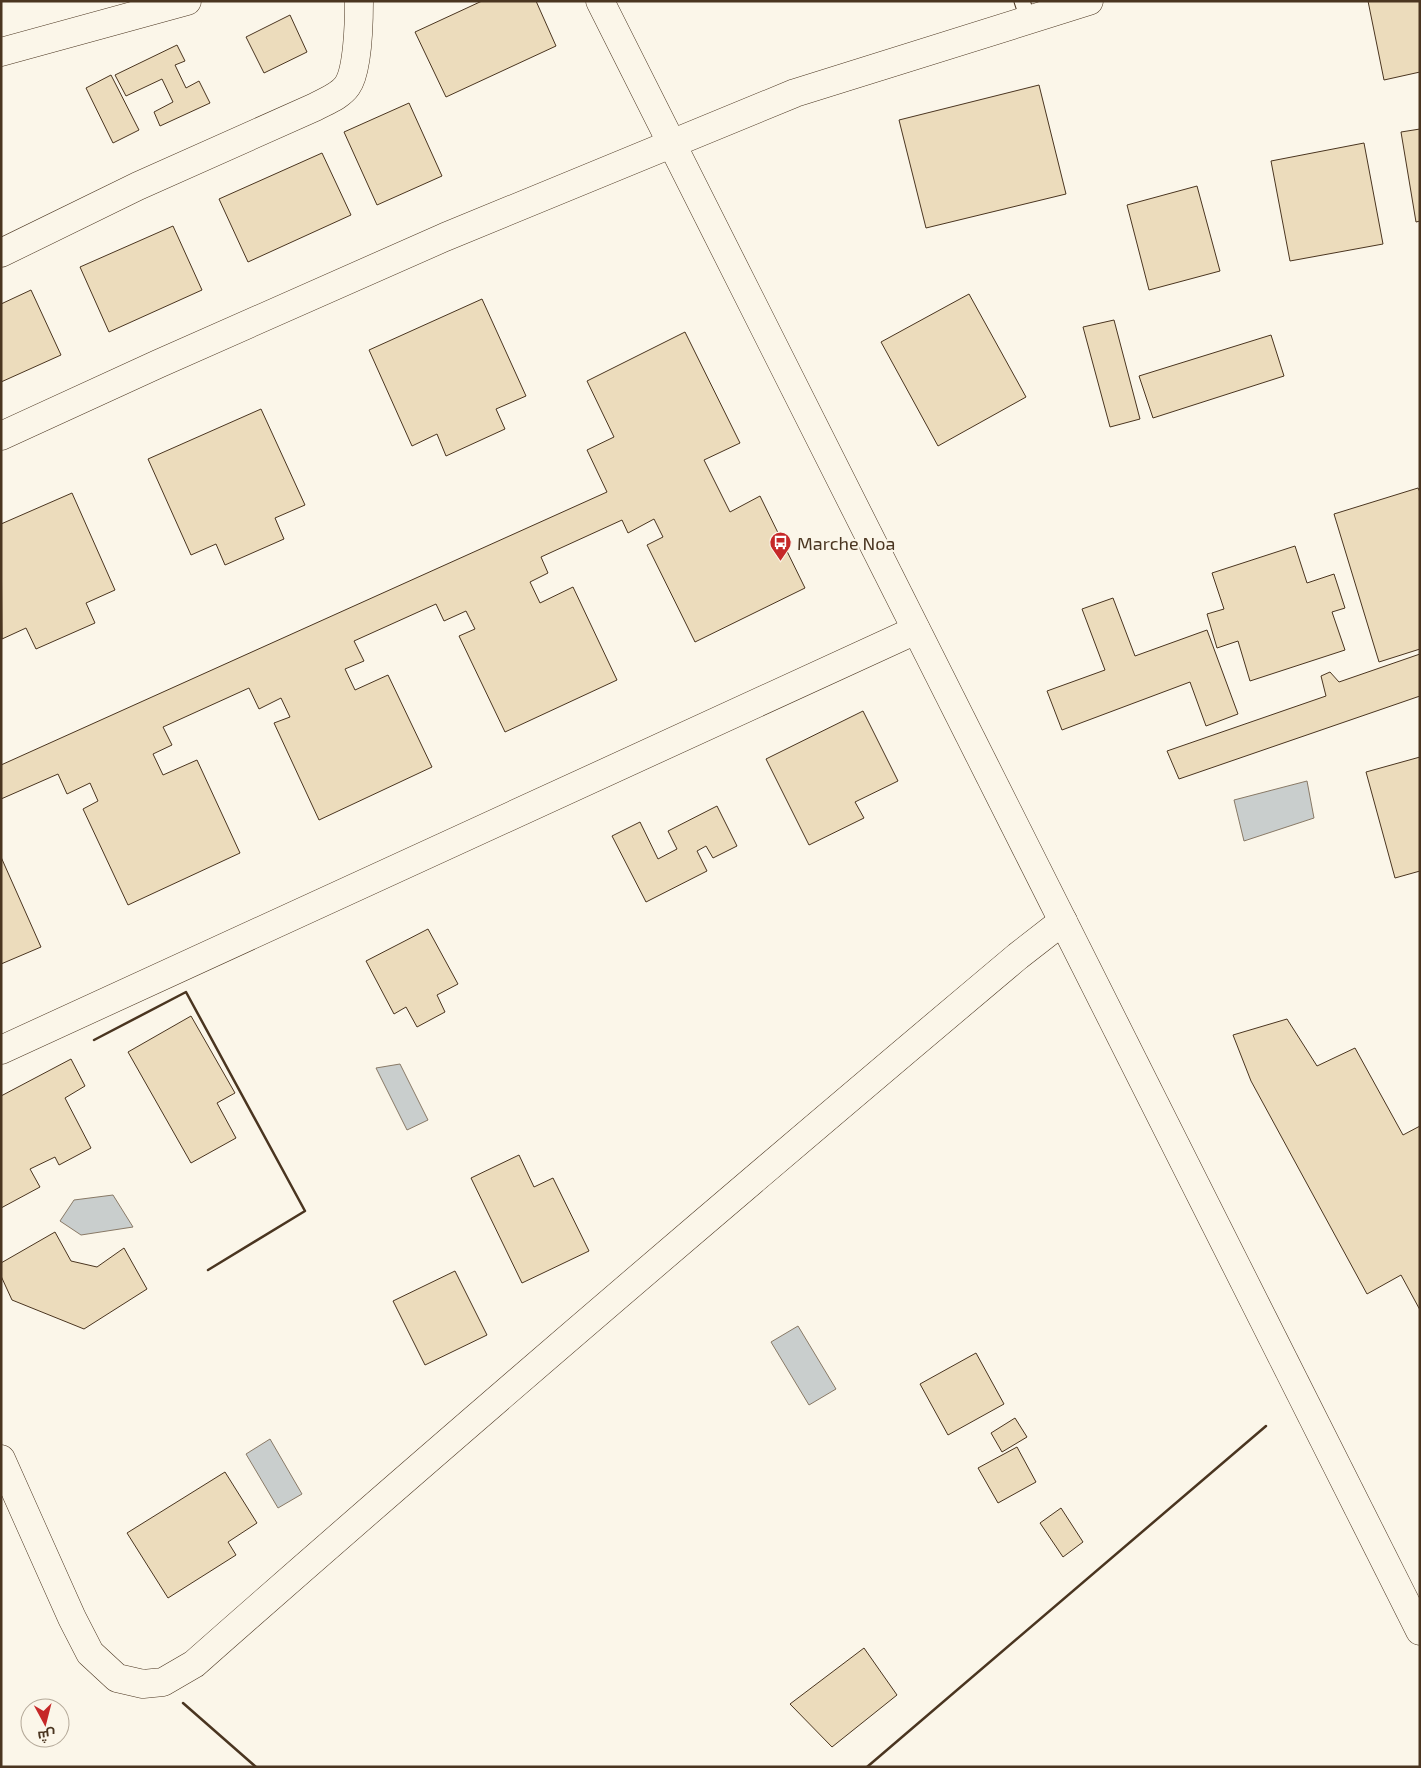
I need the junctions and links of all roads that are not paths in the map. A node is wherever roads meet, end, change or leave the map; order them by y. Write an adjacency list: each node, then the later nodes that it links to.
1 (187, 1): 6 (street)
2 (359, 1): 8 (street)
3 (600, 1): 7 (street)
4 (1089, 1): 5 (street)
5 (1025, 10): 7 (street)
6 (1, 52)
7 (671, 143): 9 (street); 10 (street)
8 (1, 253)
9 (1, 436)
10 (916, 630): 11 (street); 12 (street)
11 (1063, 921): 13 (street); 14 (street)
12 (1, 1050)
13 (1, 1459)
14 (1420, 1631)

